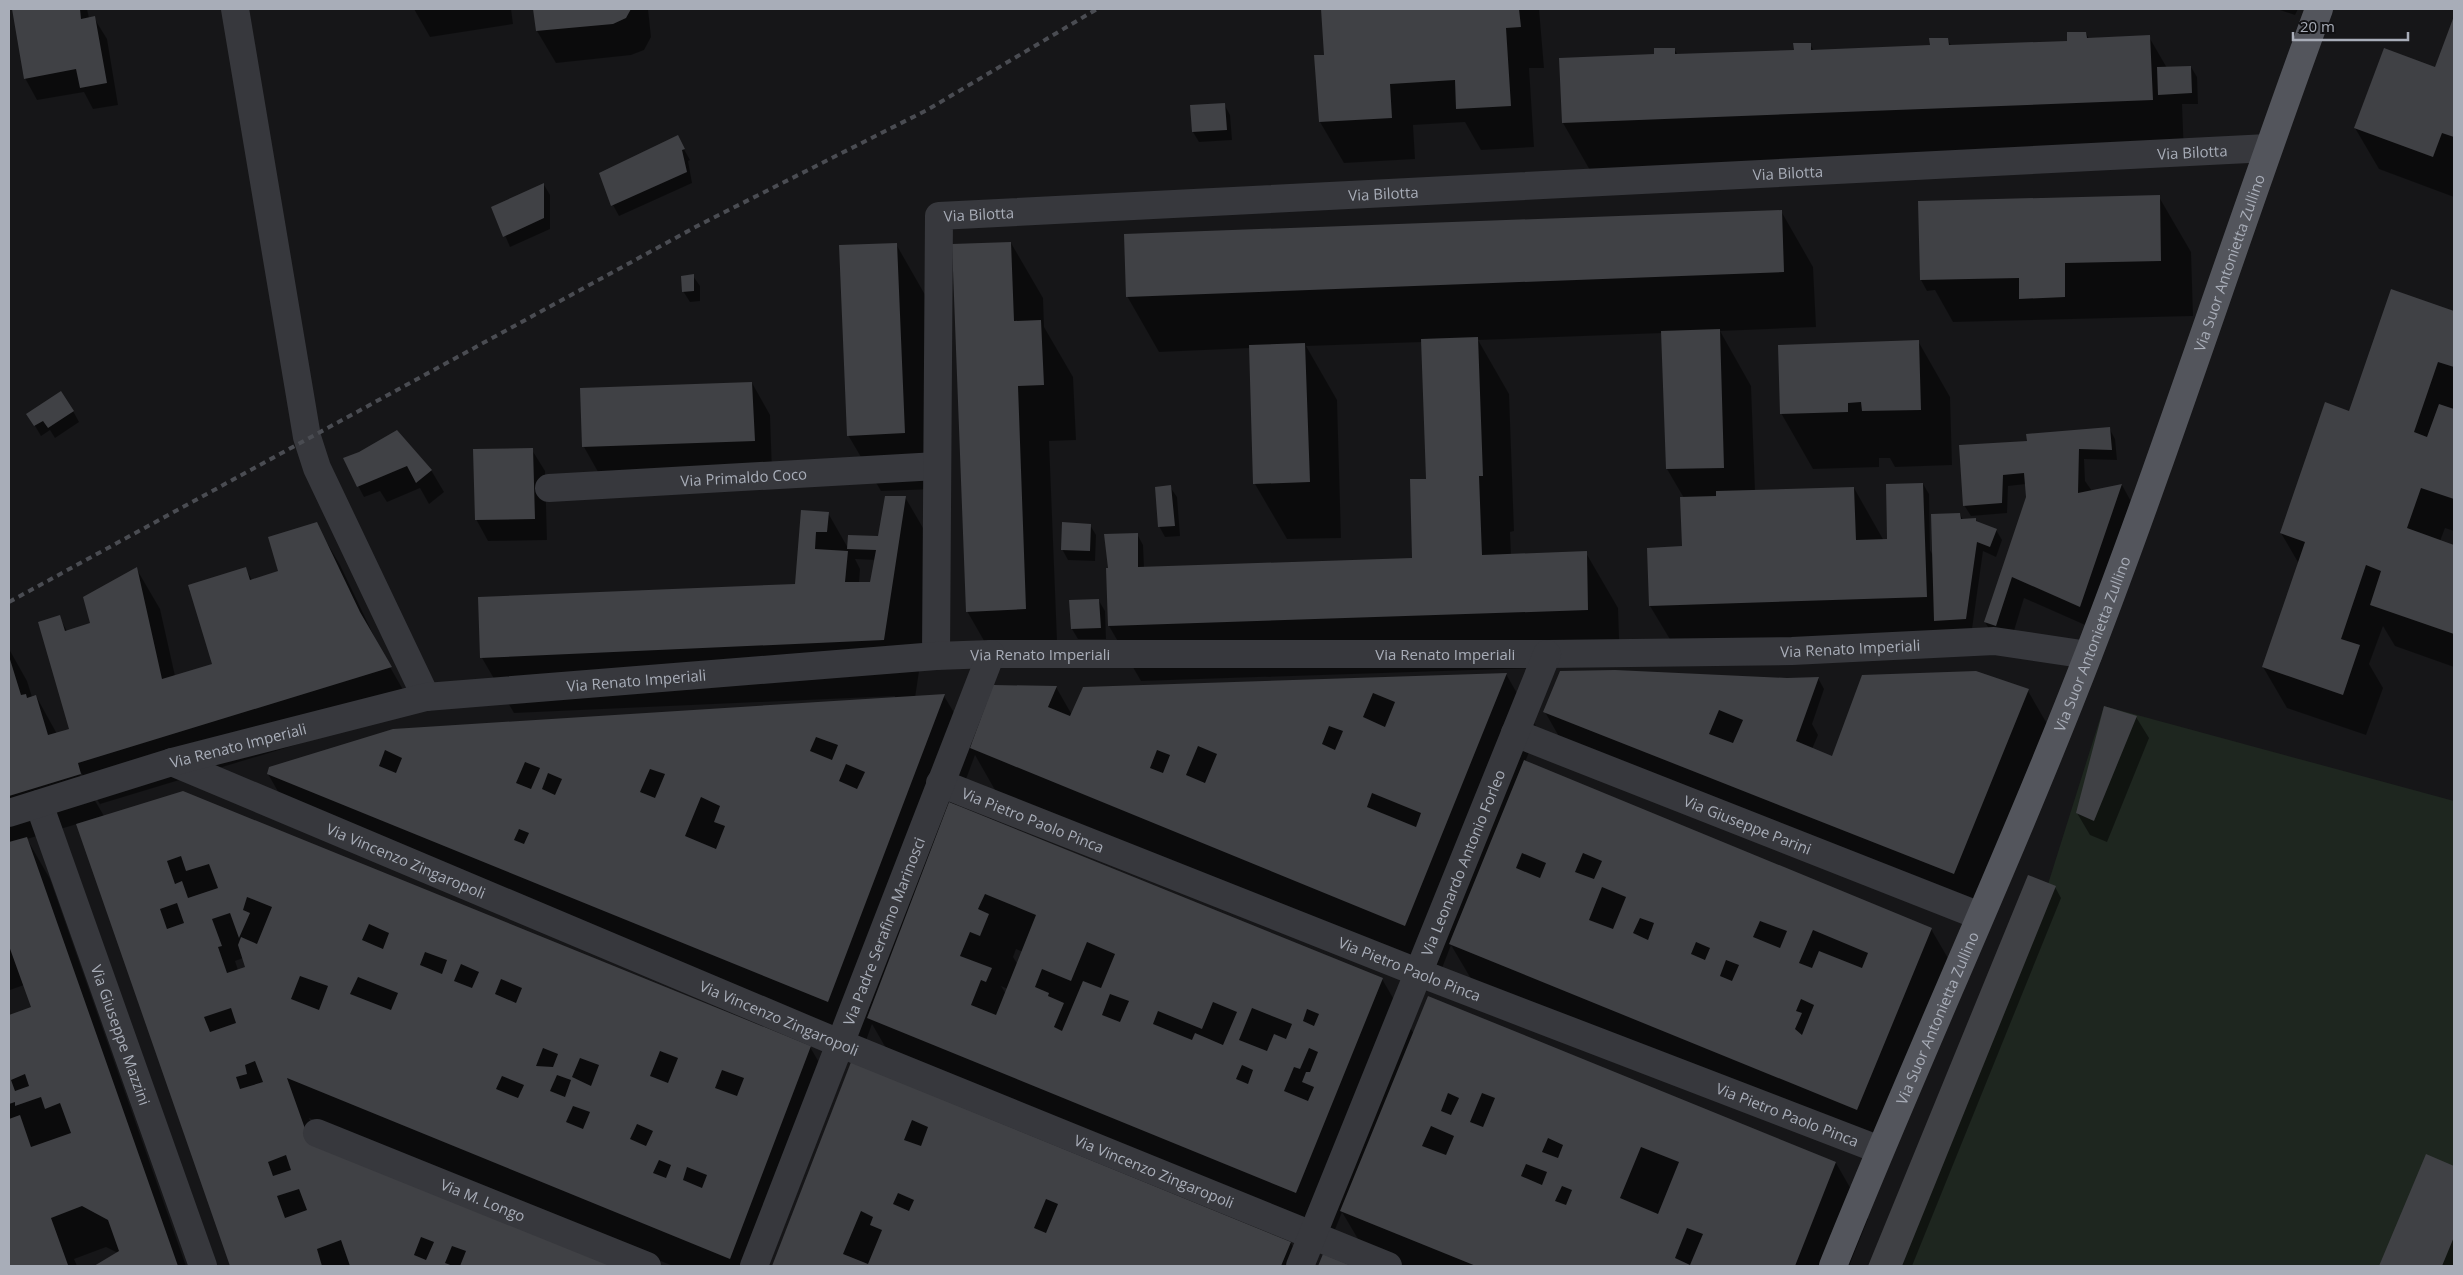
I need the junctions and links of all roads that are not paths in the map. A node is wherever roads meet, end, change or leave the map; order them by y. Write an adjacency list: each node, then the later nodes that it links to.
1 (235, 9): 10 (street)
2 (2319, 9): 3 (main road, Via Suor Antonietta Zullino)
3 (2268, 148): 4 (street, Via Bilotta); 8 (main road, Via Suor Antonietta Zullino)
4 (937, 466): 5 (street, Via Primaldo Coco); 9 (street, Via Bilotta)
5 (550, 488)
6 (992, 654): 7 (street, Via Renato Imperiali); 9 (street, Via Renato Imperiali); 13 (street, Via Padre Serafino Marinosci)
7 (1547, 654): 8 (street, Via Renato Imperiali); 11 (street, Via Leonardo Antonio Forleo)
8 (2088, 655): 16 (main road, Via Suor Antonietta Zullino)
9 (936, 656): 10 (street, Via Renato Imperiali)
10 (426, 697): 12 (street, Via Renato Imperiali)
11 (1515, 733): 16 (street, Via Giuseppe Parini); 17 (street, Via Leonardo Antonio Forleo)
12 (172, 762): 14 (street, Via Renato Imperiali); 18 (street, Via Vincenzo Zingaropoli)
13 (940, 783): 17 (street, Via Pietro Paolo Pinca); 18 (street, Via Padre Serafino Marinosci)
14 (38, 804): 15 (street, Via Renato Imperiali); 22 (street, Via Giuseppe Mazzini)
15 (9, 813)
16 (1980, 916): 20 (main road, Via Suor Antonietta Zullino)
17 (1417, 972): 20 (street, Via Pietro Paolo Pinca); 21 (street, Via Leonardo Antonio Forleo)
18 (839, 1043): 21 (street, Via Vincenzo Zingaropoli); 24 (street, Via Padre Serafino Marinosci)
19 (317, 1133): 23 (street, Via M. Longo)
20 (1880, 1150): 27 (main road, Via Suor Antonietta Zullino)
21 (1312, 1237): 25 (street, Via Leonardo Antonio Forleo); 26 (street, Via Vincenzo Zingaropoli)
22 (203, 1266)
23 (647, 1266)
24 (754, 1266)
25 (1300, 1266)
26 (1388, 1266)
27 (1834, 1266)

